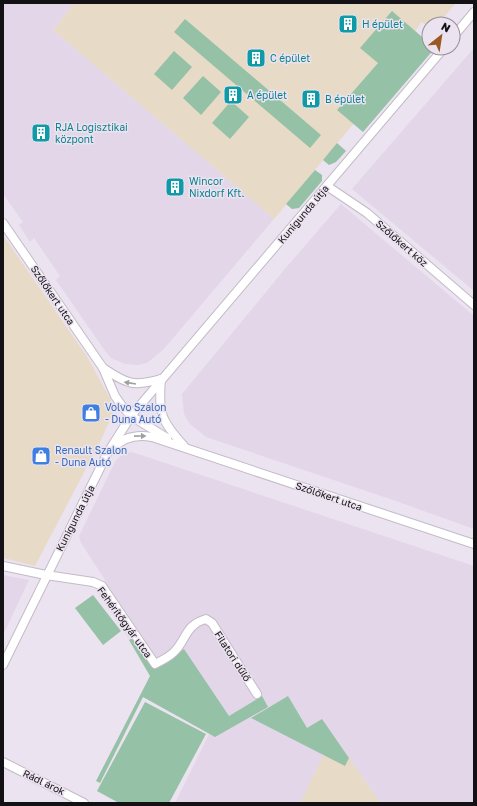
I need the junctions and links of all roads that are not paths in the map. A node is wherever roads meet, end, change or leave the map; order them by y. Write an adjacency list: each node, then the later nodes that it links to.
1 (474, 12): 2 (street)
2 (461, 27)
3 (437, 56): 4 (street, Kunigunda útja)
4 (327, 186): 6 (street, Szőlőkert köz); 8 (street, Kunigunda útja)
5 (3, 223): 7 (street, Szőlőkert utca)
6 (474, 305)
7 (103, 368): 8 (street, Szőlőkert utca, one-way to 7); 9 (street, Szőlőkert utca)
8 (161, 380): 9 (street, Kunigunda útja); 10 (street)
9 (131, 416): 10 (street, Szőlőkert utca); 11 (street, Kunigunda útja)
10 (184, 446): 11 (street, Szőlőkert utca, one-way to 10); 12 (street, Szőlőkert utca)
11 (107, 454): 14 (street, Kunigunda útja)
12 (474, 544)
13 (3, 566): 14 (street, Fehérítőgyár utca)
14 (46, 575): 15 (street, Fehérítőgyár utca); 16 (street, Kunigunda útja)
15 (155, 664): 17 (street, Filatori dűlő)
16 (3, 665)
17 (258, 694)
18 (3, 762): 19 (street, Rádl árok)
19 (84, 803)

